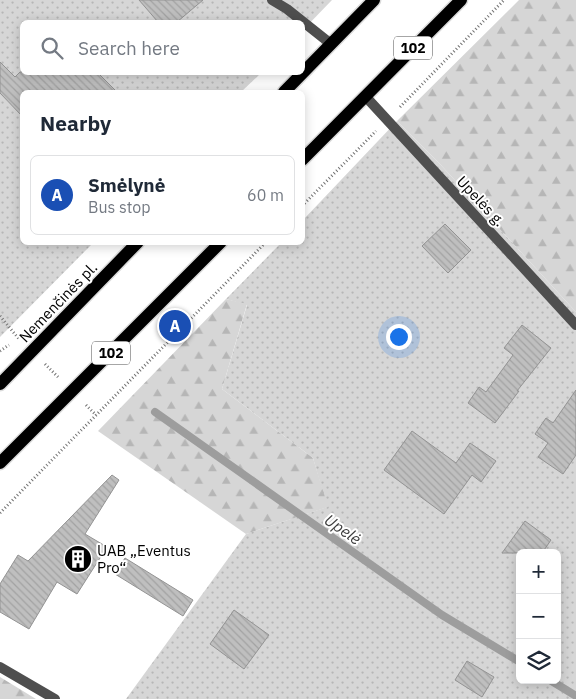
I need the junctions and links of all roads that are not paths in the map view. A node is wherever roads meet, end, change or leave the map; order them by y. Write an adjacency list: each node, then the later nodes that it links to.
1 (272, 0): 4 (street)
2 (374, 0): 7 (main road)
3 (461, 0): 11 (main road, 102)
4 (288, 5): 6 (street)
5 (305, 20): 7 (street)
6 (305, 20)
7 (331, 44): 8 (main road)
8 (305, 71)
9 (301, 75): 10 (main road)
10 (286, 90)
11 (366, 97): 12 (main road, 102); 15 (street, Upelės g.)
12 (305, 157)
13 (135, 245): 16 (main road, Nemenčinės pl.)
14 (218, 245): 17 (main road, 102)
15 (576, 325)
16 (0, 384)
17 (0, 463)
18 (0, 667): 19 (street)
19 (55, 699)

